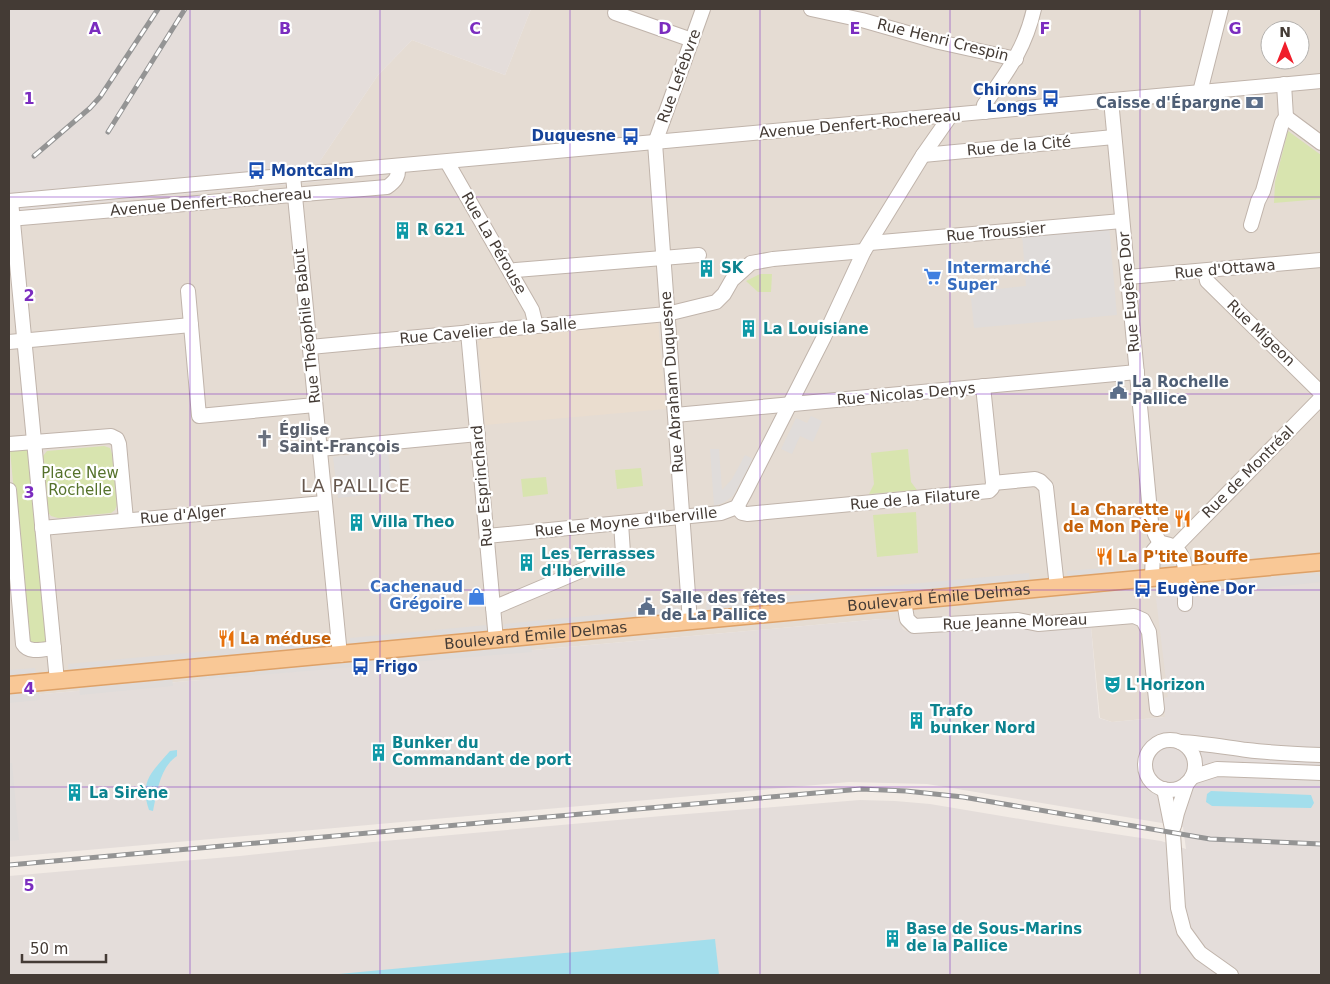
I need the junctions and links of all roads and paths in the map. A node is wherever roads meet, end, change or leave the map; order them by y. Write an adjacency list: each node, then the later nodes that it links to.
1 (703, 9): 6 (street, Rue Lefebvre)
2 (811, 9): 7 (street, Rue Henri Crespin)
3 (1034, 9): 7 (street)
4 (1221, 9): 10 (street)
5 (614, 13): 6 (street)
6 (692, 40): 16 (street, Rue Lefebvre)
7 (1016, 59): 12 (street)
8 (1321, 81): 9 (street, Avenue Denfert-Rochereau)
9 (1284, 84): 10 (street, Avenue Denfert-Rochereau); 14 (street)
10 (1200, 92): 11 (street, Avenue Denfert-Rochereau)
11 (1111, 100): 12 (street, Avenue Denfert-Rochereau); 15 (street, Rue Eugène Dor)
12 (985, 112): 13 (street, Avenue Denfert-Rochereau)
13 (951, 115): 16 (street, Avenue Denfert-Rochereau); 18 (street, Rue Le Moyne d'Iberville)
14 (1286, 118): 17 (street); 26 (street)
15 (1114, 138): 18 (street, Rue de la Cité); 25 (street, Rue Eugène Dor)
16 (655, 143): 19 (street, Avenue Denfert-Rochereau); 29 (street, Rue Abraham Duquesne)
17 (1321, 144)
18 (923, 155): 27 (street, Rue Le Moyne d'Iberville)
19 (447, 162): 20 (street, Avenue Denfert-Rochereau); 32 (street, Rue La Pérouse)
20 (398, 166): 21 (street, Avenue Denfert-Rochereau); 22 (street, Avenue Denfert-Rochereau)
21 (293, 176): 22 (street, Rue Théophile Babut); 23 (street, Avenue Denfert-Rochereau)
22 (294, 194): 24 (street, Avenue Denfert-Rochereau); 41 (street, Rue Théophile Babut)
23 (10, 201): 24 (street)
24 (11, 219): 39 (street)
25 (1122, 221): 27 (street, Rue Troussier); 33 (street, Rue Eugène Dor)
26 (1251, 225)
27 (867, 247): 35 (street, Rue Troussier); 46 (street, Rue Le Moyne d'Iberville)
28 (699, 255): 29 (street)
29 (663, 258): 32 (street); 35 (street, Rue Abraham Duquesne)
30 (1321, 260): 31 (street, Rue d'Ottawa)
31 (1205, 270): 33 (street, Rue d'Ottawa); 44 (street, Rue Migeon)
32 (511, 273): 37 (street, Rue La Pérouse)
33 (1128, 278): 42 (street, Rue Eugène Dor)
34 (188, 291): 36 (street)
35 (667, 314): 37 (street, Rue Cavelier de la Salle); 48 (street, Rue Abraham Duquesne)
36 (191, 325): 39 (street); 47 (street)
37 (536, 326): 38 (street, Rue Cavelier de la Salle)
38 (468, 332): 41 (street, Rue Cavelier de la Salle); 49 (street, Rue Esprinchard)
39 (24, 340): 40 (street); 50 (street)
40 (9, 342)
41 (310, 347): 47 (street, Rue Théophile Babut)
42 (1137, 372): 43 (street, Rue Nicolas Denys); 62 (street, Rue Eugène Dor)
43 (983, 386): 46 (street, Rue Nicolas Denys); 53 (street, Rue de la Filature)
44 (1321, 393)
45 (1321, 398): 63 (street, Rue de Montréal)
46 (790, 404): 48 (street, Rue Nicolas Denys); 56 (street, Rue Le Moyne d'Iberville)
47 (315, 406): 52 (street, Rue Théophile Babut)
48 (675, 415): 57 (street, Rue Abraham Duquesne)
49 (478, 434): 52 (street); 61 (street, Rue Esprinchard)
50 (34, 442): 51 (street); 58 (street); 60 (street)
51 (9, 444)
52 (320, 449): 55 (street, Rue Théophile Babut)
53 (993, 483): 56 (street, Rue de la Filature); 67 (street)
54 (9, 490): 73 (street)
55 (324, 503): 58 (street, Rue d'Alger); 74 (street, Rue Théophile Babut)
56 (737, 506): 57 (street, Rue Le Moyne d'Iberville)
57 (682, 517): 59 (street, Rue Le Moyne d'Iberville); 71 (street, Rue Abraham Duquesne)
58 (126, 520): 60 (street, Rue d'Alger)
59 (621, 523): 61 (street, Rue Le Moyne d'Iberville); 70 (street)
60 (42, 528): 73 (street)
61 (487, 536): 70 (street, Rue Esprinchard)
62 (1160, 543): 63 (street); 66 (street)
63 (1175, 546): 65 (street)
64 (1321, 562): 65 (main road, Boulevard Émile Delmas)
65 (1184, 575): 66 (main road, Boulevard Émile Delmas); 69 (street)
66 (1152, 578): 67 (main road, Boulevard Émile Delmas)
67 (1056, 587): 68 (main road, Boulevard Émile Delmas)
68 (904, 602): 71 (main road, Boulevard Émile Delmas); 77 (street, Rue Jeanne Moreau)
69 (1185, 604)
70 (493, 608): 72 (street, Rue Esprinchard)
71 (690, 622): 72 (main road, Boulevard Émile Delmas)
72 (496, 640): 74 (main road, Boulevard Émile Delmas)
73 (54, 648): 75 (street)
74 (340, 655): 75 (main road, Boulevard Émile Delmas)
75 (57, 680): 76 (main road, Boulevard Émile Delmas)
76 (9, 685)
77 (1157, 709)
78 (1180, 742): 79 (street); 81 (street); 82 (street)
79 (1321, 755)
80 (1321, 773): 81 (street)
81 (1190, 780): 82 (street); 83 (street)
82 (1164, 789): 83 (street)
83 (1173, 834): 84 (street)
84 (1231, 975)

